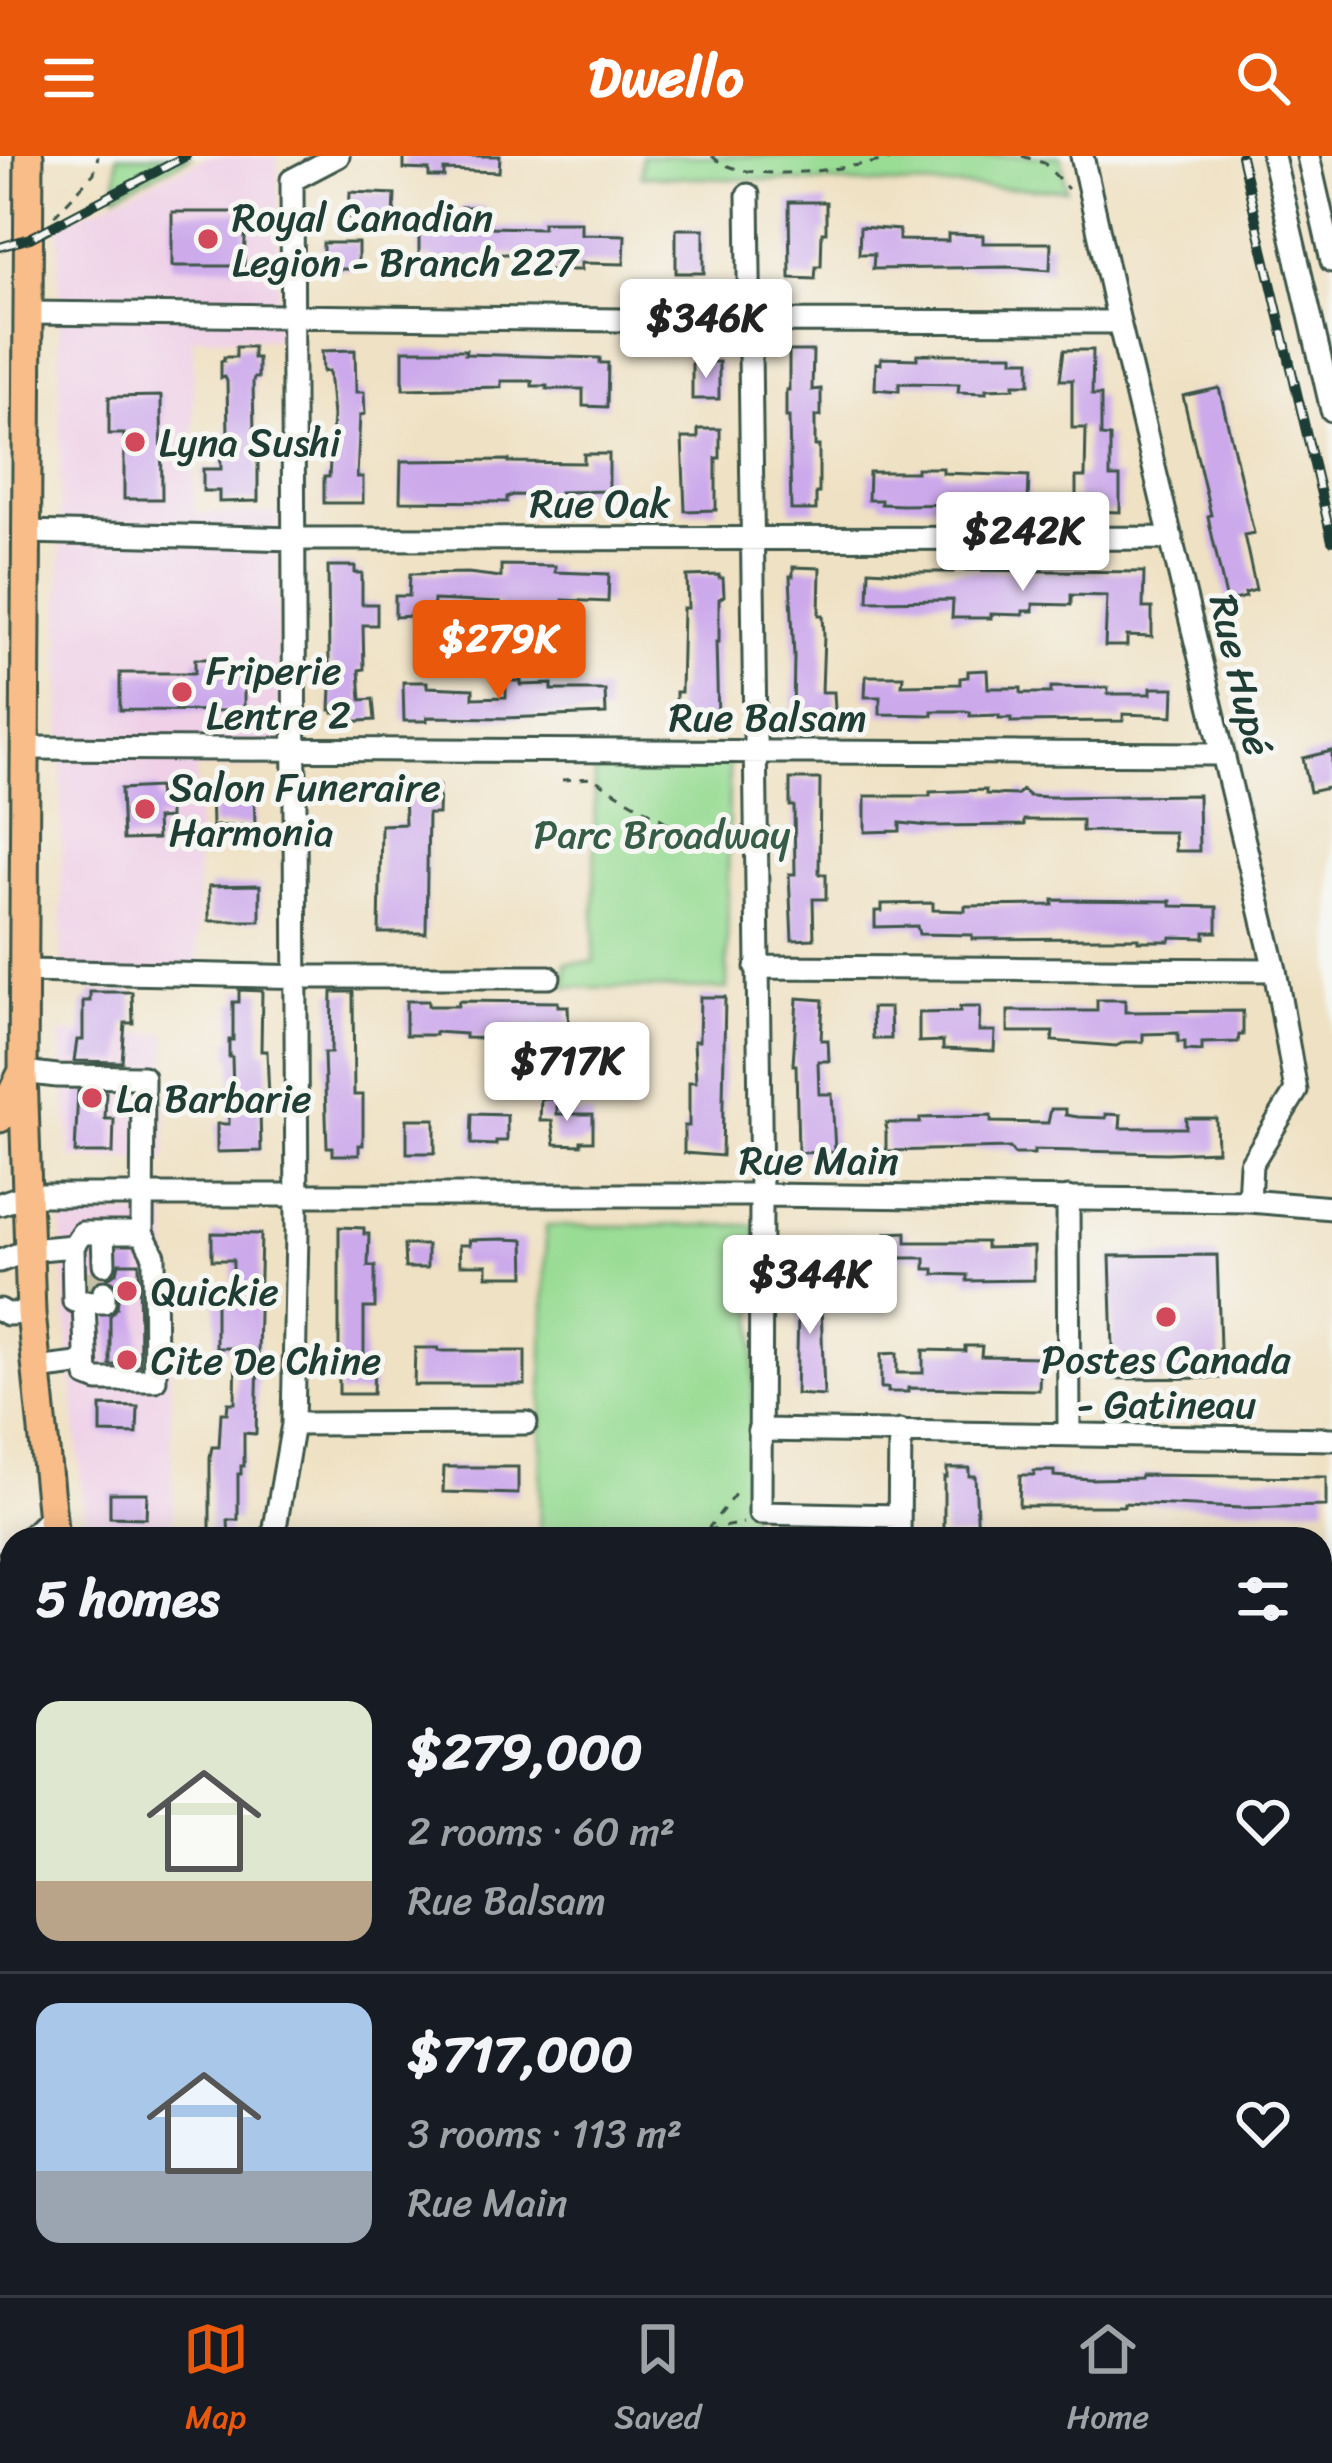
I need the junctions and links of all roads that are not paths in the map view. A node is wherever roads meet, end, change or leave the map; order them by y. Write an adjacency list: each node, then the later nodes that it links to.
1 (29, 156): 8 (main road)
2 (338, 156): 9 (street)
3 (1082, 156): 12 (street, Rue Hupé)
4 (1273, 156): 13 (street)
5 (1308, 156): 7 (street)
6 (748, 195): 11 (street)
7 (1332, 261)
8 (29, 313): 9 (street); 14 (main road)
9 (292, 317): 10 (street); 16 (street)
10 (621, 320)
11 (748, 321): 12 (street); 17 (street)
12 (1118, 322): 15 (street, Rue Hupé)
13 (1332, 410)
14 (27, 532): 16 (street, Rue Oak); 18 (main road)
15 (1172, 538): 17 (street, Rue Oak); 21 (street, Rue Hupé)
16 (294, 539): 17 (street, Rue Oak); 19 (street)
17 (753, 539): 20 (street)
18 (26, 748): 19 (street, Rue Balsam); 23 (main road)
19 (295, 748): 20 (street, Rue Balsam); 25 (street)
20 (754, 753): 21 (street, Rue Balsam); 22 (street)
21 (1222, 754): 24 (street, Rue Hupé)
22 (756, 967): 24 (street); 32 (street)
23 (24, 970): 25 (street); 27 (main road)
24 (1275, 970): 36 (street, Rue Hupé)
25 (297, 976): 26 (street); 31 (street)
26 (549, 976)
27 (23, 1072): 28 (main road); 30 (street); 35 (main road)
28 (0, 1118)
29 (0, 1184): 35 (street, Rue Main)
30 (143, 1195): 31 (street, Rue Main); 35 (street, Rue Main); 38 (street)
31 (296, 1195): 32 (street, Rue Main); 46 (street)
32 (761, 1195): 34 (street, Rue Main); 48 (street)
33 (1332, 1197): 36 (street, Rue Main)
34 (1068, 1198): 36 (street, Rue Main); 50 (street)
35 (14, 1200): 40 (main road)
36 (1249, 1201): 37 (street, Rue Main)
37 (1332, 1208)
38 (142, 1233): 39 (street); 44 (street)
39 (89, 1237): 40 (street); 42 (street); 44 (street)
40 (29, 1250): 41 (street); 43 (main road)
41 (0, 1261)
42 (97, 1264)
43 (9, 1315): 45 (main road)
44 (86, 1363): 45 (street)
45 (36, 1369): 52 (main road)
46 (292, 1424): 47 (street); 53 (street)
47 (526, 1424)
48 (759, 1430): 49 (street); 54 (street)
49 (900, 1431): 50 (street); 54 (street)
50 (1070, 1435): 51 (street)
51 (1332, 1439)
52 (53, 1527)
53 (275, 1527)
54 (899, 1527)

